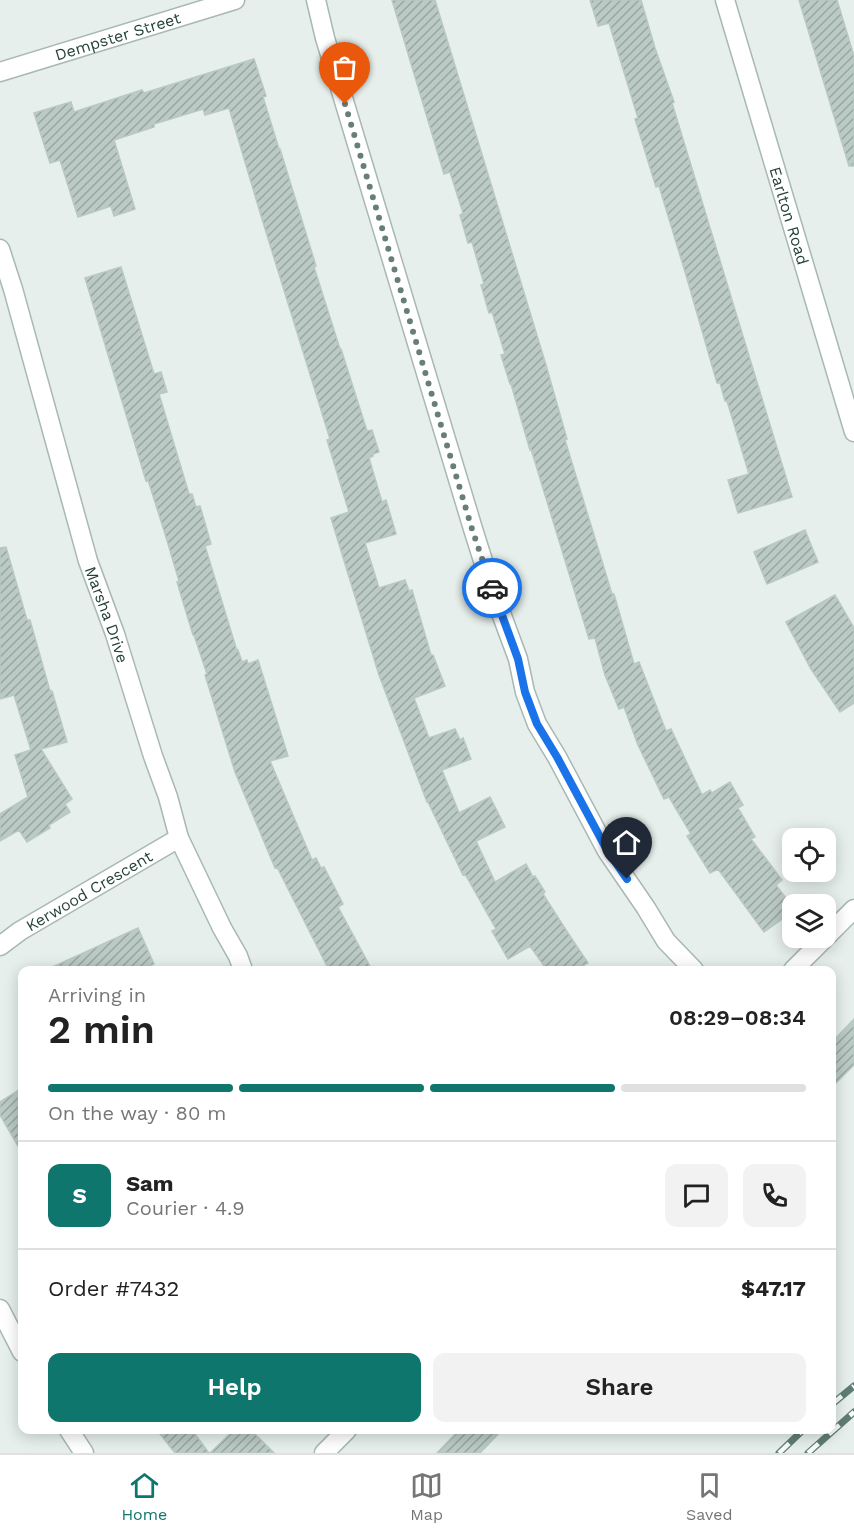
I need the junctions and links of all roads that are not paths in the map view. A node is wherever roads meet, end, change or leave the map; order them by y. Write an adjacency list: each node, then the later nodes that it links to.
1 (235, 0): 4 (street, Dempster Street)
2 (316, 0): 11 (street)
3 (725, 0): 6 (street, Earlton Road)
4 (0, 72)
5 (0, 249): 7 (street, Marsha Drive)
6 (854, 432)
7 (180, 838): 9 (street, Kerwood Crescent); 10 (street, Marsha Drive)
8 (854, 909): 12 (street)
9 (0, 946)
10 (241, 966)
11 (690, 966)
12 (797, 966)
13 (0, 1310): 14 (street)
14 (18, 1344)
15 (72, 1434): 17 (street)
16 (343, 1434): 18 (street)
17 (84, 1453)
18 (324, 1453)

